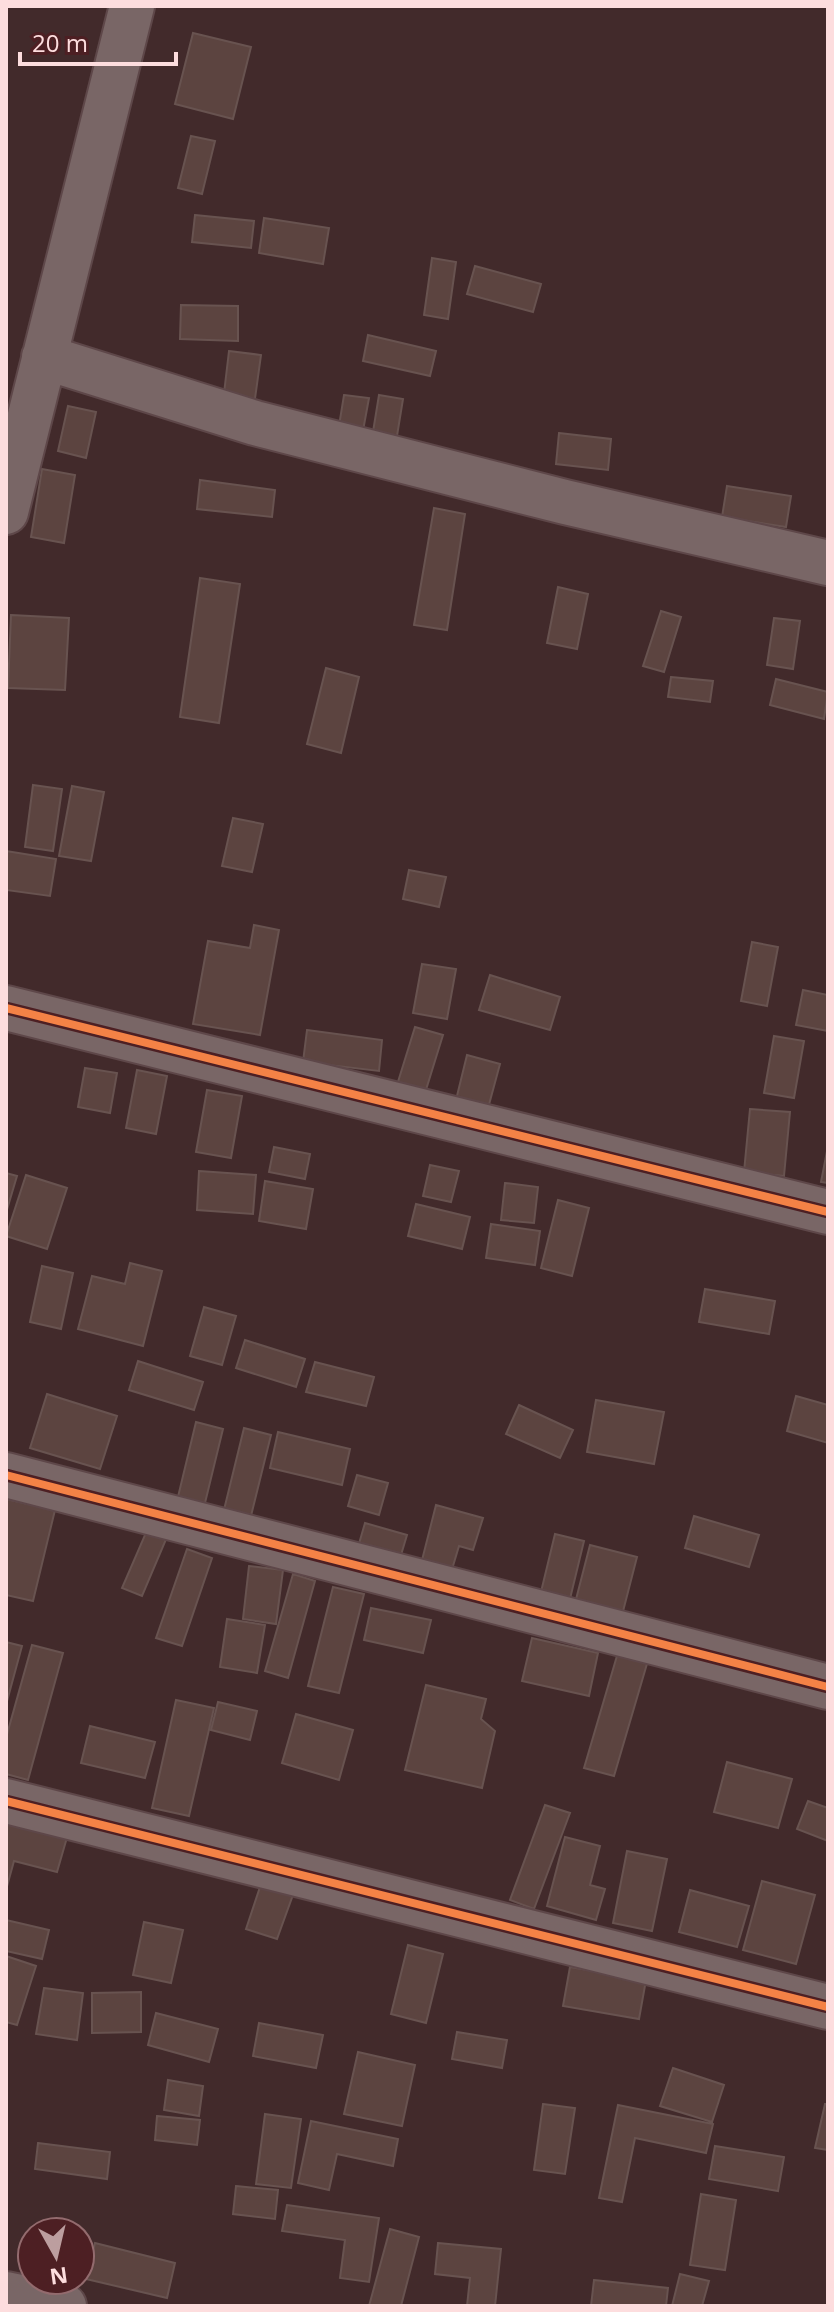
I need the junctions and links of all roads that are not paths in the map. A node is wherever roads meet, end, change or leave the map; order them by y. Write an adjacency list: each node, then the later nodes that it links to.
1 (132, 6): 2 (street)
2 (44, 357): 3 (street); 4 (street)
3 (6, 512)
4 (828, 563)
5 (6, 1008): 6 (street)
6 (828, 1212)
7 (6, 1475): 8 (street)
8 (828, 1687)
9 (6, 1801): 10 (street)
10 (828, 2007)
11 (6, 2294): 12 (street)
12 (64, 2306)

